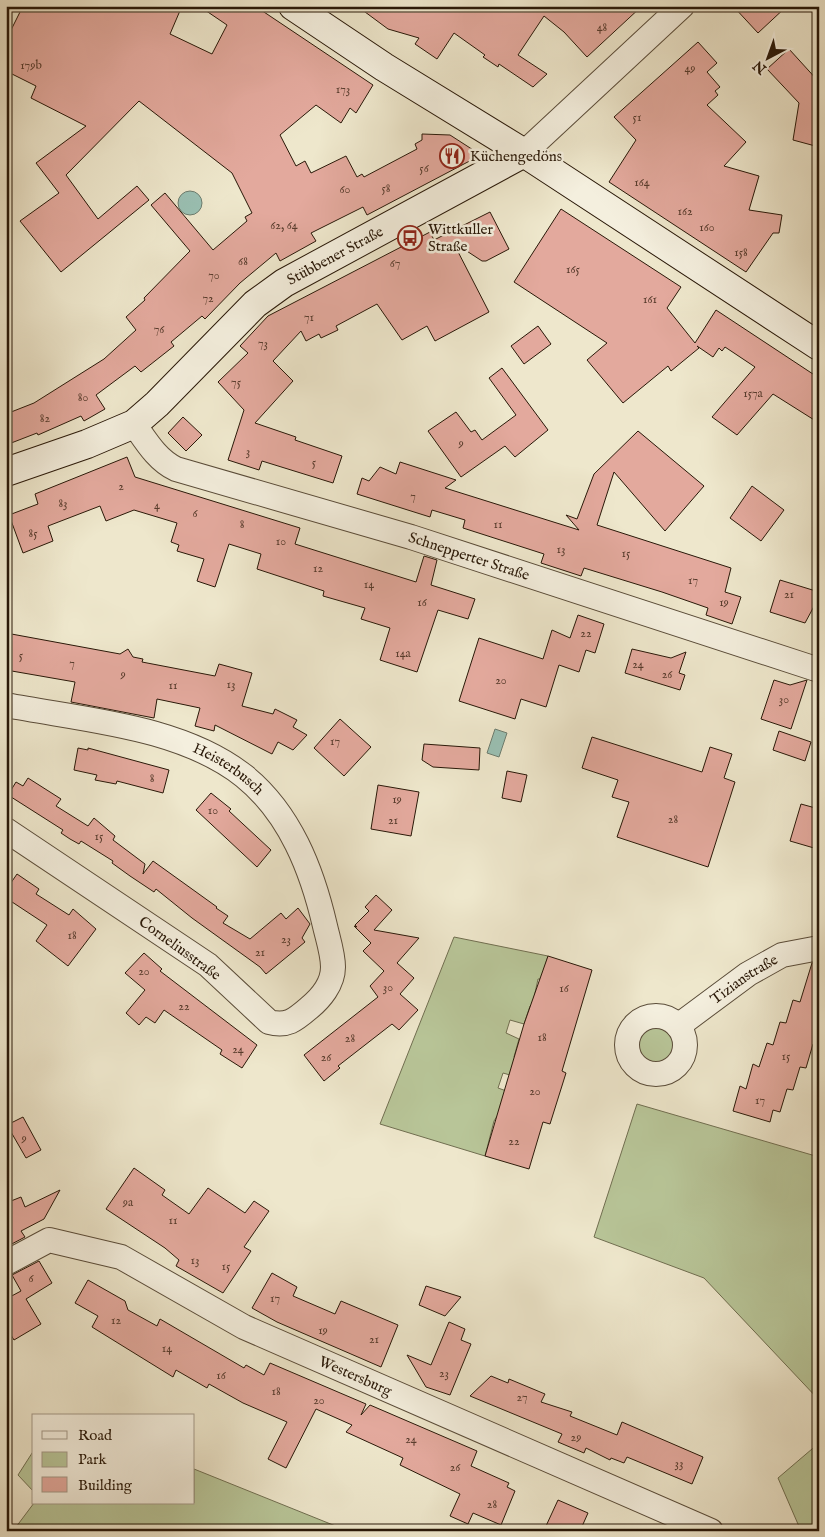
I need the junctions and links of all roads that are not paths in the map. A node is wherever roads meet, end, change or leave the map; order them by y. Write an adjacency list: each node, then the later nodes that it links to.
1 (293, 6): 3 (main road)
2 (682, 6): 3 (street, Stübbener Straße)
3 (524, 153): 4 (main road); 5 (main road, Stübbener Straße)
4 (819, 346)
5 (134, 424): 6 (main road, Stübbener Straße); 7 (street, Schnepperter Straße)
6 (6, 472)
7 (819, 670)
8 (6, 705): 11 (street, Heisterbusch)
9 (6, 830): 11 (street, Corneliusstraße)
10 (819, 948): 12 (street, Tizianstraße)
11 (333, 968)
12 (678, 1026)
13 (6, 1263): 14 (street, Westersburg)
14 (710, 1531)

